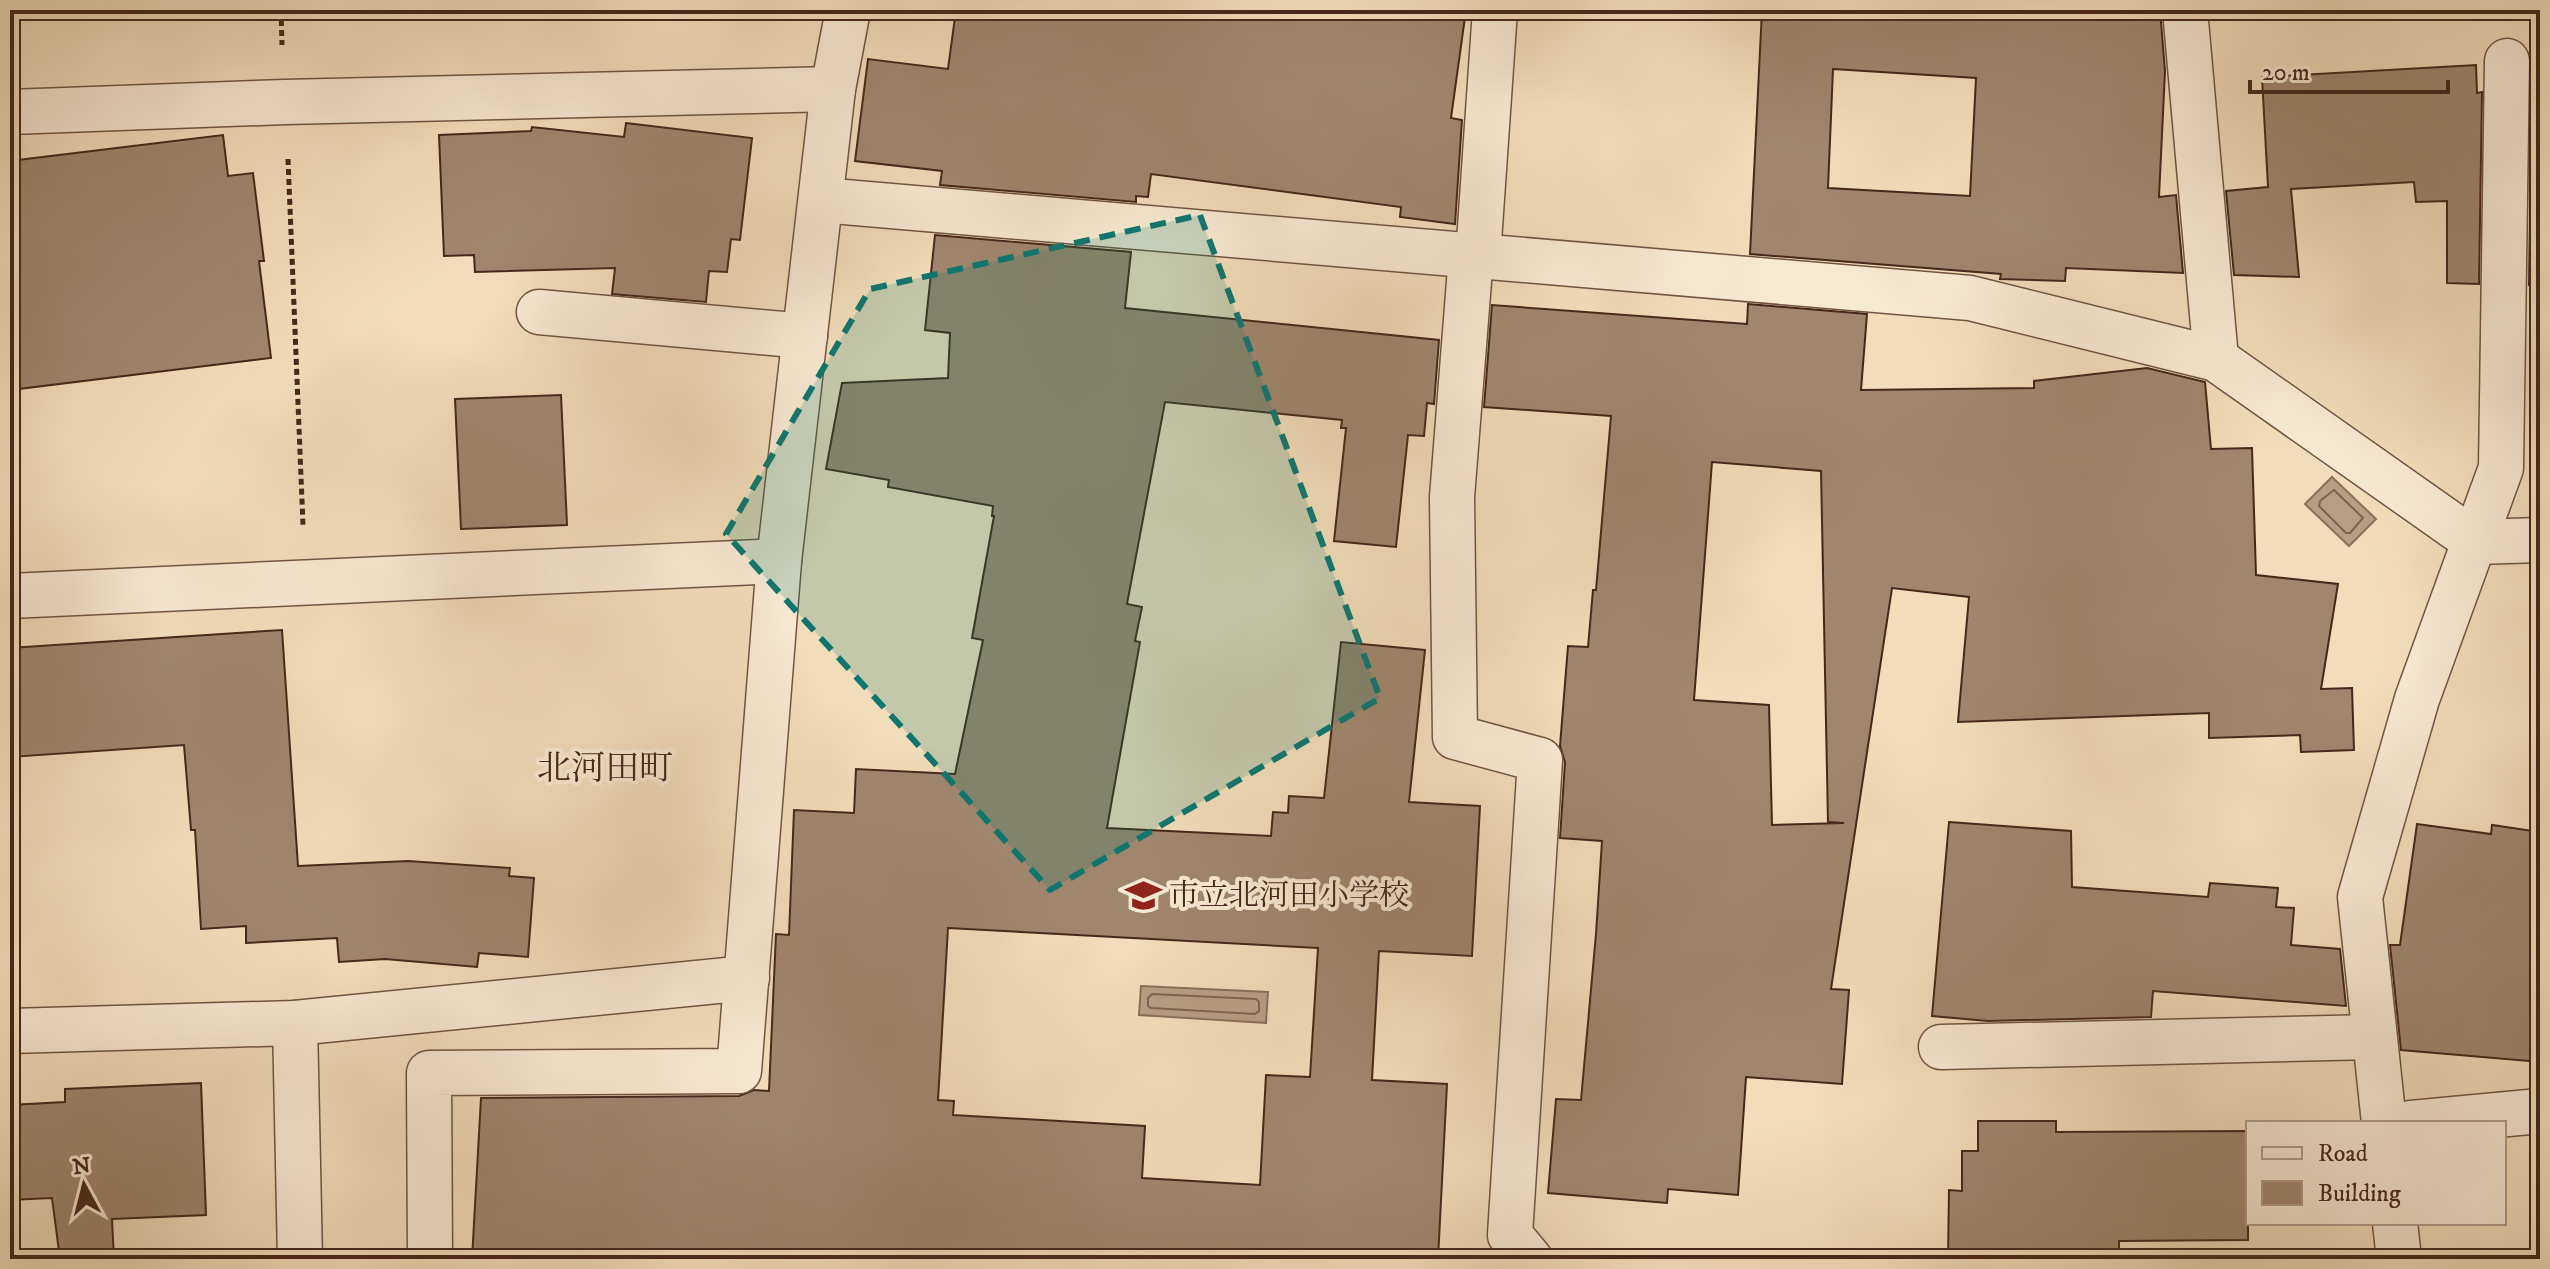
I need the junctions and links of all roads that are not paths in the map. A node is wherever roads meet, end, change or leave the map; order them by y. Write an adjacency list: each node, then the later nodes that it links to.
1 (848, 10): 5 (street)
2 (1495, 10): 8 (street)
3 (2185, 10): 11 (street)
4 (2507, 61): 13 (street)
5 (833, 89): 6 (street); 7 (street)
6 (10, 112)
7 (821, 200): 8 (street); 10 (street)
8 (1474, 256): 11 (street); 27 (street)
9 (539, 312): 10 (street)
10 (805, 336): 14 (street)
11 (2216, 359): 13 (street)
12 (2540, 540): 13 (street)
13 (2476, 542): 19 (street)
14 (779, 561): 15 (street); 16 (street)
15 (10, 596)
16 (747, 978): 17 (street); 26 (street)
17 (295, 1023): 18 (street); 25 (street)
18 (10, 1031)
19 (2374, 1037): 20 (street); 22 (street)
20 (1941, 1047)
21 (2540, 1111): 23 (street)
22 (2384, 1121)
23 (2432, 1121)
24 (2395, 1225): 28 (street)
25 (300, 1259)
26 (430, 1259)
27 (1530, 1259)
28 (2399, 1259)

